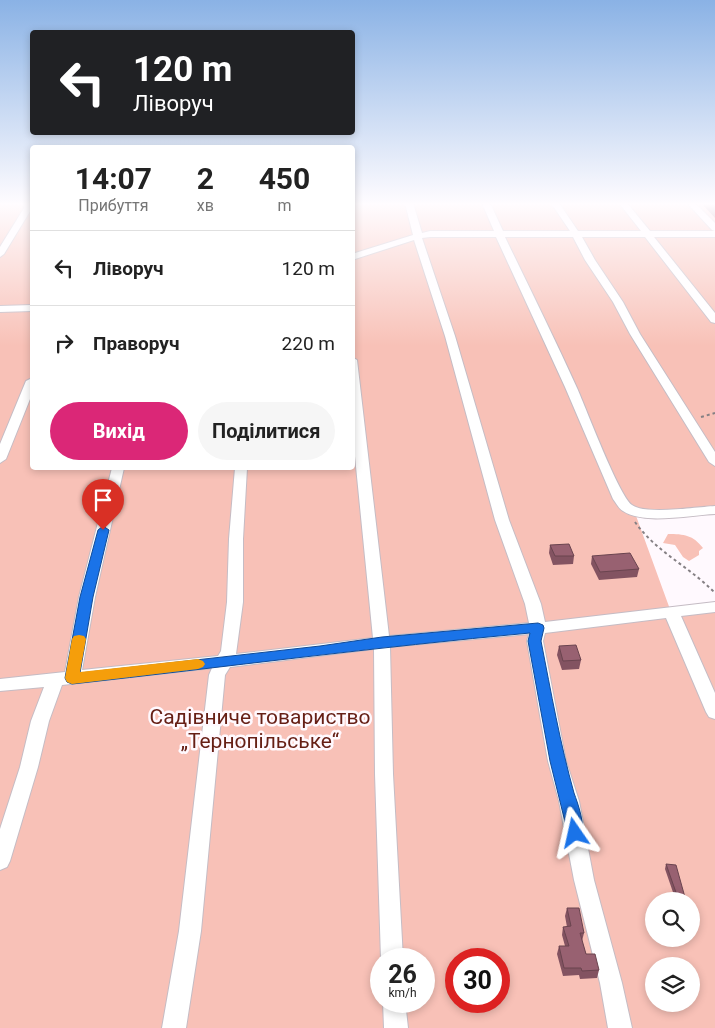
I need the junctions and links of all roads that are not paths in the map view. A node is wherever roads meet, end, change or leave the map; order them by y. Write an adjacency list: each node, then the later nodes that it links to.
1 (369, 251): 6 (street)
2 (423, 251): 19 (street)
3 (507, 251): 16 (street)
4 (585, 251): 13 (street)
5 (661, 251): 9 (street)
6 (355, 255)
7 (30, 308): 8 (street)
8 (0, 309)
9 (715, 320)
10 (30, 386): 12 (street)
11 (355, 393): 20 (street)
12 (0, 459)
13 (715, 462)
14 (118, 470): 22 (street)
15 (241, 470): 21 (street)
16 (715, 510)
17 (715, 607): 18 (street)
18 (671, 612): 19 (street); 24 (street)
19 (538, 628): 20 (street); 30 (street)
20 (382, 642): 21 (street); 26 (street)
21 (223, 661): 22 (street); 28 (street)
22 (63, 679): 23 (street); 25 (street)
23 (0, 685)
24 (715, 712)
25 (0, 861)
26 (392, 948)
27 (395, 1013): 29 (street)
28 (174, 1028)
29 (396, 1028)
30 (620, 1028)

